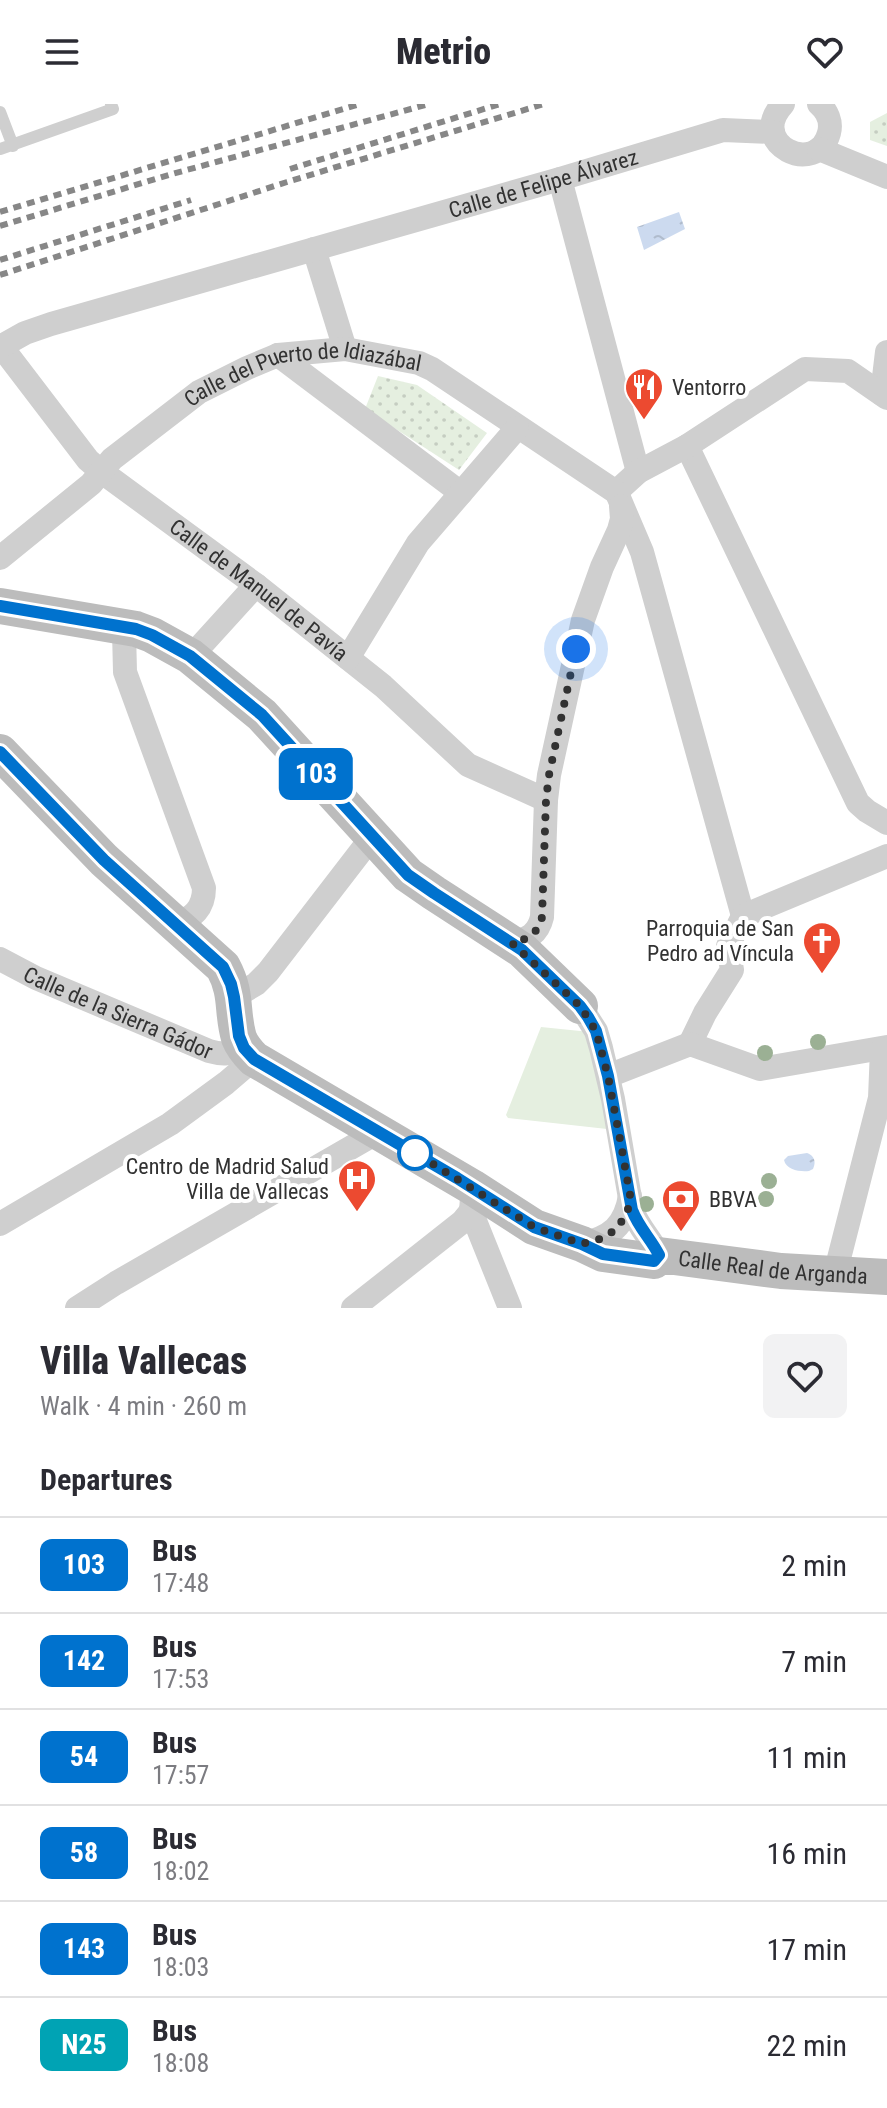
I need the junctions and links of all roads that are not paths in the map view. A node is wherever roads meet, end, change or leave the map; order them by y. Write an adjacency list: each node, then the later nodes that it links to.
1 (111, 104): 6 (lane)
2 (783, 104): 5 (street)
3 (819, 104): 7 (street)
4 (0, 112): 6 (lane)
5 (773, 132): 7 (street); 9 (street, Calle de Felipe Álvarez)
6 (6, 148)
7 (819, 149): 8 (street)
8 (887, 177)
9 (560, 179): 10 (street, Calle de Felipe Álvarez); 19 (street)
10 (314, 249): 11 (street, Calle de Felipe Álvarez); 12 (street)
11 (1, 347): 18 (street, Calle de Manuel de Pavía)
12 (345, 349): 14 (street, Calle del Puerto de Idiazábal); 16 (street, Calle del Puerto de Idiazábal)
13 (887, 352): 15 (street)
14 (278, 355): 18 (street, Calle del Puerto de Idiazábal); 20 (street)
15 (884, 396): 17 (street)
16 (517, 428): 20 (street); 21 (street, Calle del Puerto de Idiazábal)
17 (687, 446): 19 (street); 30 (street)
18 (102, 472): 22 (street, Calle del Puerto de Idiazábal); 23 (street, Calle de Manuel de Pavía)
19 (638, 472): 21 (street)
20 (461, 493): 27 (street)
21 (618, 498): 29 (street); 33 (street)
22 (0, 558)
23 (256, 585): 26 (street); 27 (street, Calle de Manuel de Pavía)
24 (0, 606): 25 (street)
25 (121, 625): 26 (street); 34 (street)
26 (190, 656): 31 (street)
27 (348, 658): 29 (street, Calle de Manuel de Pavía)
28 (2, 760): 34 (street)
29 (546, 800): 35 (street)
30 (885, 818)
31 (380, 846): 35 (street); 37 (street)
32 (887, 856): 33 (street)
33 (743, 916): 39 (street)
34 (174, 923): 37 (street)
35 (512, 943): 38 (street)
36 (0, 959): 41 (street, Calle de la Sierra Gádor)
37 (234, 997): 41 (street)
38 (580, 1006): 42 (street)
39 (690, 1044): 40 (street); 42 (street)
40 (885, 1048): 49 (street)
41 (249, 1054): 43 (street); 46 (street)
42 (608, 1076): 44 (street)
43 (378, 1132): 45 (street); 51 (street)
44 (630, 1195): 47 (street); 48 (street)
45 (472, 1199): 47 (street); 52 (street); 53 (street)
46 (0, 1224)
47 (582, 1244): 48 (street)
48 (659, 1255): 49 (street, Calle Real de Arganda)
49 (835, 1274): 50 (street, Calle Real de Arganda)
50 (887, 1277)
51 (77, 1308)
52 (353, 1308)
53 (510, 1308)

